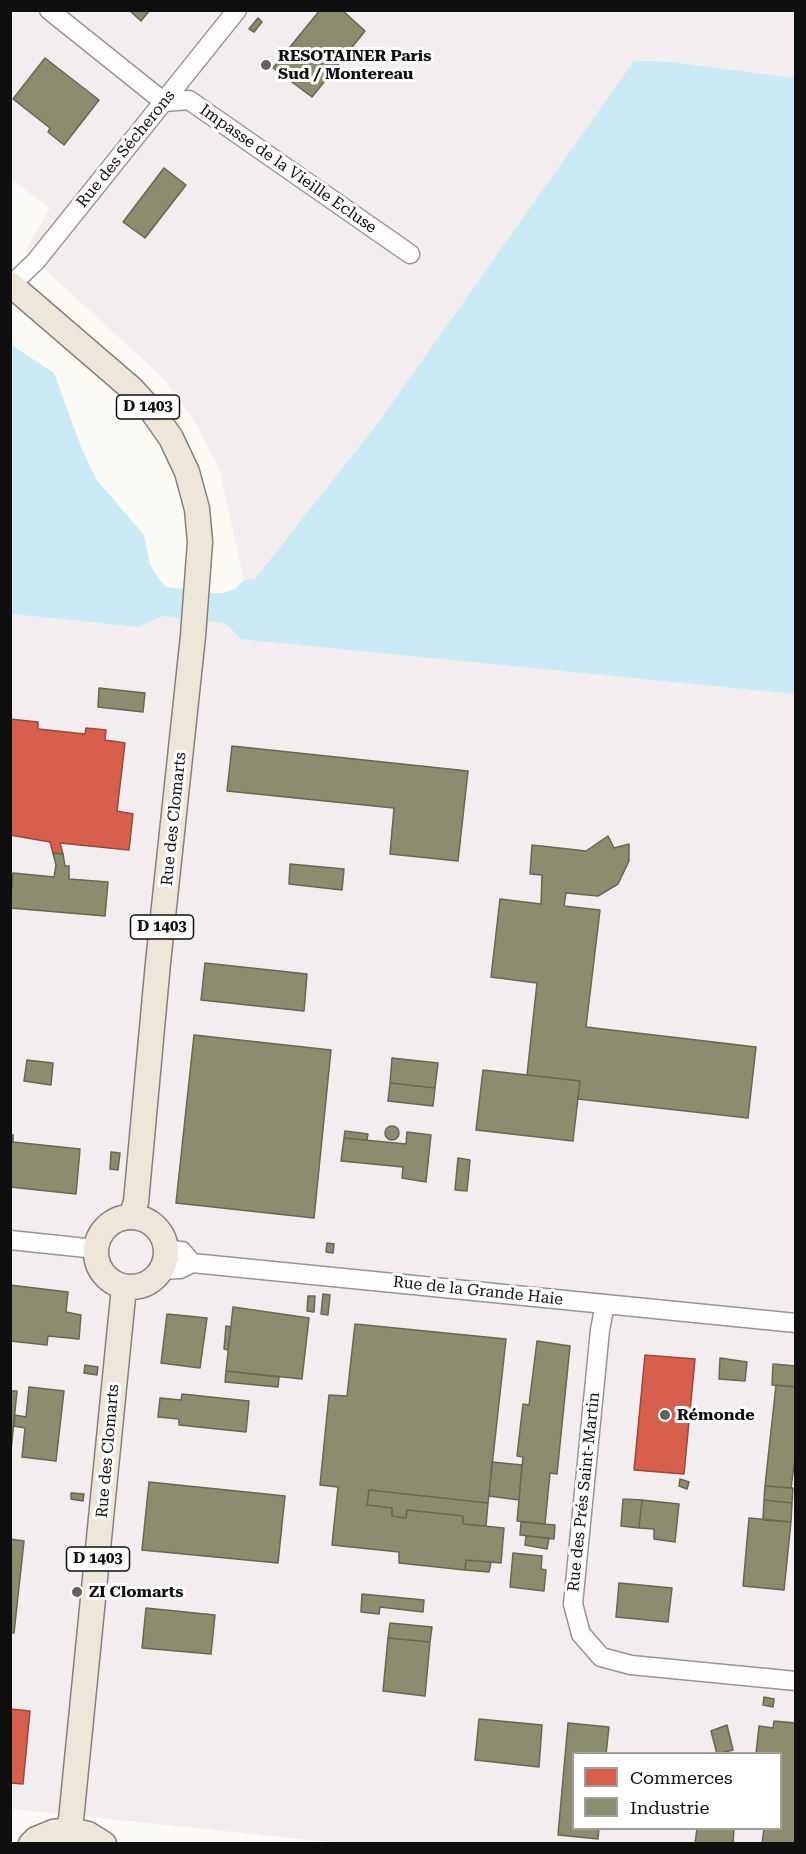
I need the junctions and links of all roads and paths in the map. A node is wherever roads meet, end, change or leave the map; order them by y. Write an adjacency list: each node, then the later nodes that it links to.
1 (49, 10): 3 (street)
2 (237, 10): 3 (street, Rue des Sécherons)
3 (164, 102): 4 (street, Impasse de la Vieille Ecluse); 5 (street, Rue des Sécherons)
4 (410, 254)
5 (11, 284): 6 (main road, Rue des Clomarts / D 1403)
6 (131, 1217): 8 (main road); 9 (main road)
7 (10, 1240): 8 (street)
8 (96, 1250): 10 (main road)
9 (164, 1260): 10 (main road); 11 (street, Rue de la Grande Haie)
10 (124, 1287): 14 (main road, Rue des Clomarts / D 1403)
11 (605, 1304): 12 (street, Rue de la Grande Haie); 13 (street, Rue des Prés Saint-Martin)
12 (795, 1323)
13 (795, 1681)
14 (70, 1830): 15 (main road); 16 (main road)
15 (31, 1844)
16 (104, 1844)

